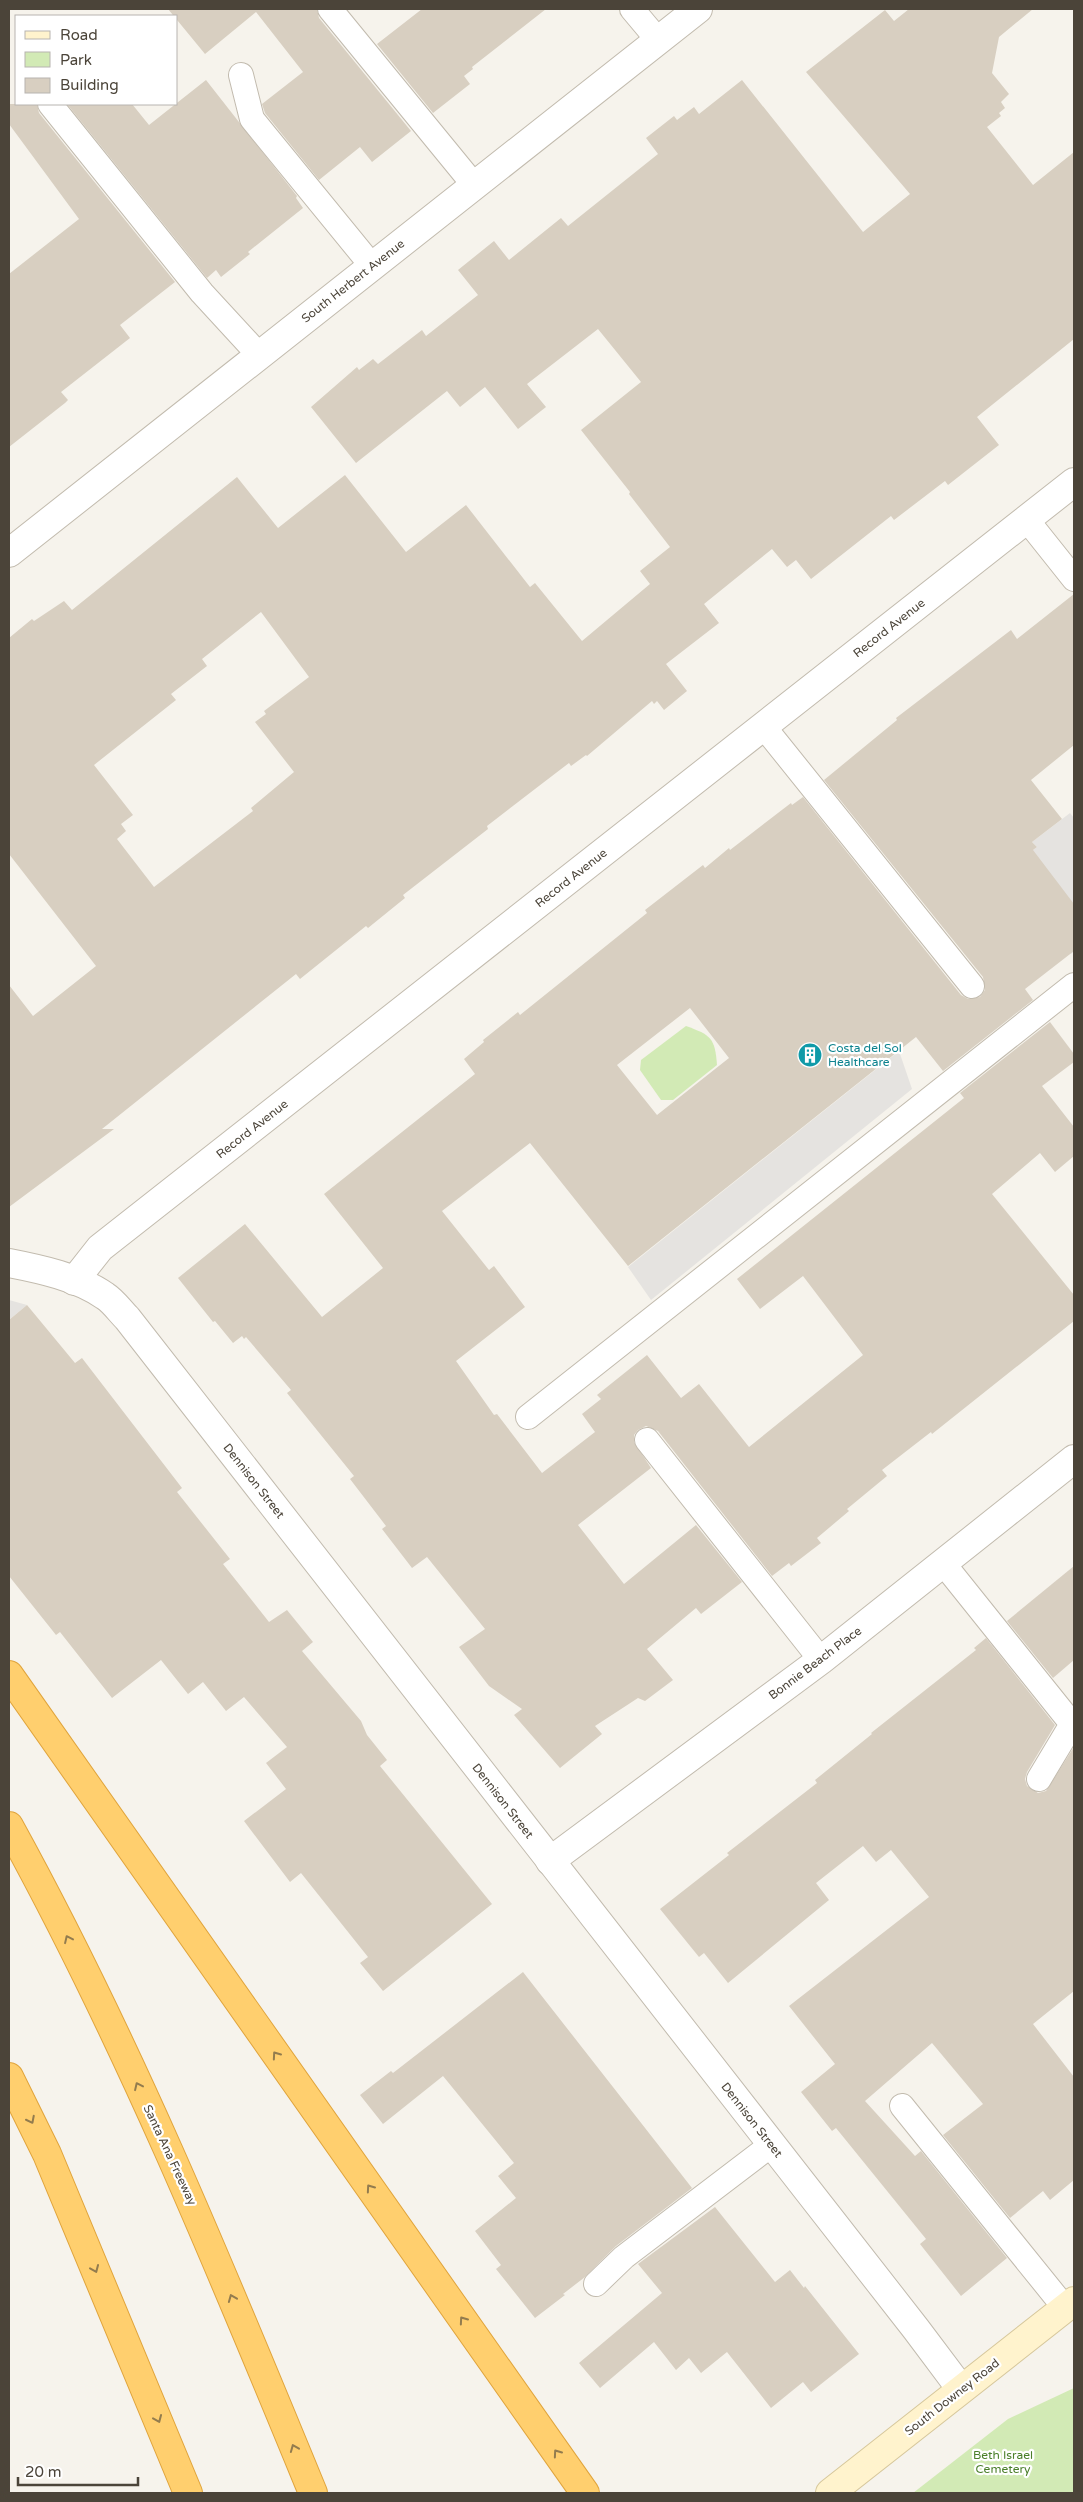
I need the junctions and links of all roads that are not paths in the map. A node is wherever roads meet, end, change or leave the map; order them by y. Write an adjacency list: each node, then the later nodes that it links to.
1 (330, 9): 7 (lane)
2 (632, 9): 4 (lane)
3 (698, 9): 4 (street, South Herbert Avenue)
4 (658, 40): 7 (street, South Herbert Avenue)
5 (241, 75): 8 (lane)
6 (51, 105): 9 (lane)
7 (474, 185): 8 (street, South Herbert Avenue)
8 (372, 266): 9 (street, South Herbert Avenue)
9 (259, 355): 12 (street, South Herbert Avenue)
10 (1074, 482): 11 (street, Record Avenue)
11 (1027, 520): 13 (lane); 14 (street, Record Avenue)
12 (9, 553)
13 (1074, 579)
14 (764, 726): 15 (lane); 18 (street, Record Avenue)
15 (972, 986)
16 (1074, 986): 19 (lane)
17 (9, 1262): 18 (street, Dennison Street)
18 (74, 1281): 27 (street, Dennison Street)
19 (528, 1417)
20 (647, 1440): 23 (lane)
21 (1074, 1459): 22 (street, Bonnie Beach Place)
22 (943, 1563): 23 (street, Bonnie Beach Place); 25 (lane)
23 (821, 1660): 27 (street, Bonnie Beach Place)
24 (9, 1675): 36 (highway, one-way to 24)
25 (1039, 1778)
26 (9, 1826): 35 (highway, Santa Ana Freeway, one-way to 26)
27 (550, 1861): 30 (street, Dennison Street)
28 (9, 2077): 34 (highway, one-way to 34)
29 (902, 2106): 32 (lane)
30 (771, 2145): 31 (lane); 33 (street, Dennison Street)
31 (596, 2284)
32 (1070, 2305): 33 (main road, South Downey Road)
33 (961, 2390): 37 (main road, South Downey Road)
34 (188, 2493)
35 (313, 2493)
36 (585, 2493)
37 (830, 2493)

